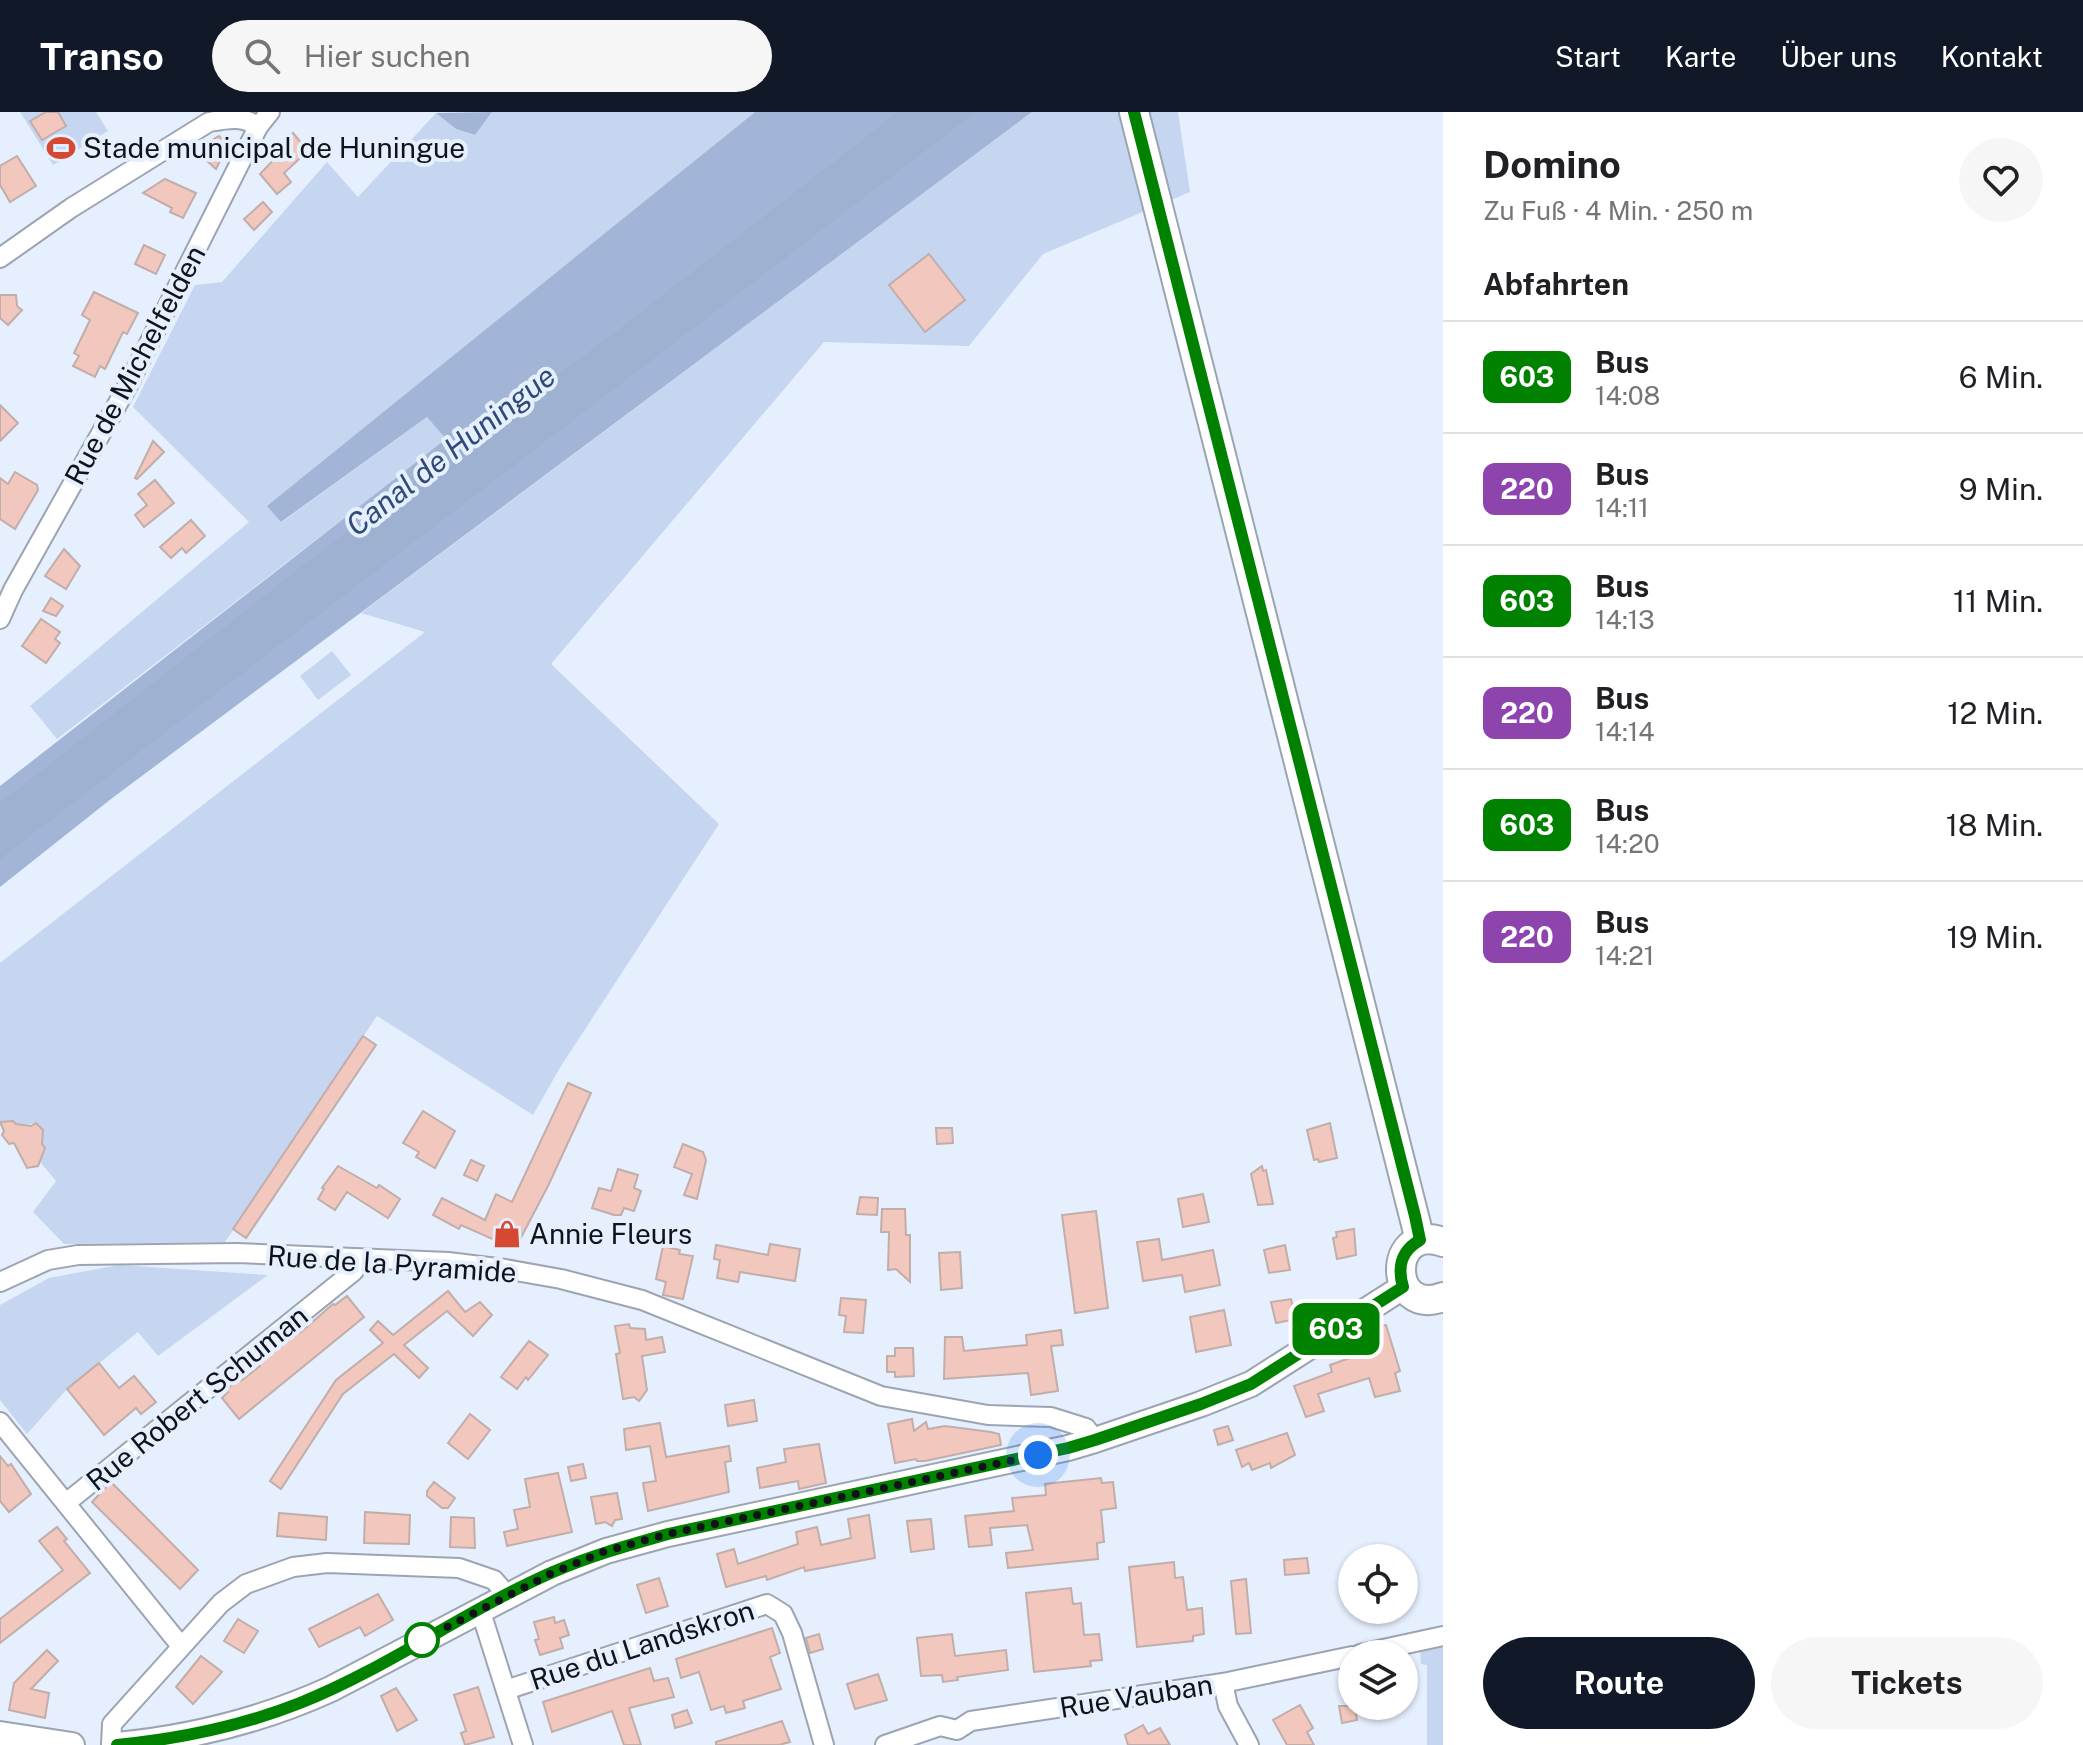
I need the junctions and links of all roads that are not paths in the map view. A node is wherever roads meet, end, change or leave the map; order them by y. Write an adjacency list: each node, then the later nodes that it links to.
1 (270, 112): 3 (street, Rue de Michelfelden)
2 (1134, 112): 6 (main road)
3 (258, 127): 4 (street); 5 (street, Rue de Michelfelden)
4 (2, 253)
5 (0, 619)
6 (1432, 1241): 9 (main road)
7 (355, 1258): 8 (street, Rue de la Pyramide); 12 (street, Rue de la Pyramide); 13 (street, Rue Robert Schuman)
8 (0, 1282)
9 (1403, 1287): 10 (main road); 12 (street)
10 (1441, 1305)
11 (0, 1422): 13 (street, Rue Robert Schuman)
12 (1095, 1440): 14 (street)
13 (66, 1503): 18 (street, Rue Robert Schuman)
14 (507, 1595): 15 (street); 18 (street)
15 (480, 1609): 21 (street); 25 (street)
16 (1443, 1636): 17 (street)
17 (1418, 1641)
18 (181, 1646): 25 (street)
19 (1338, 1659): 20 (street, Rue Vauban)
20 (1223, 1683): 23 (street, Rue Vauban); 29 (street)
21 (506, 1690): 26 (street); 27 (street, Rue du Landskron)
22 (0, 1734): 24 (street)
23 (960, 1738): 28 (street, Rue Vauban)
24 (72, 1745)
25 (114, 1745)
26 (523, 1745)
27 (824, 1745)
28 (885, 1745)
29 (1249, 1745)

